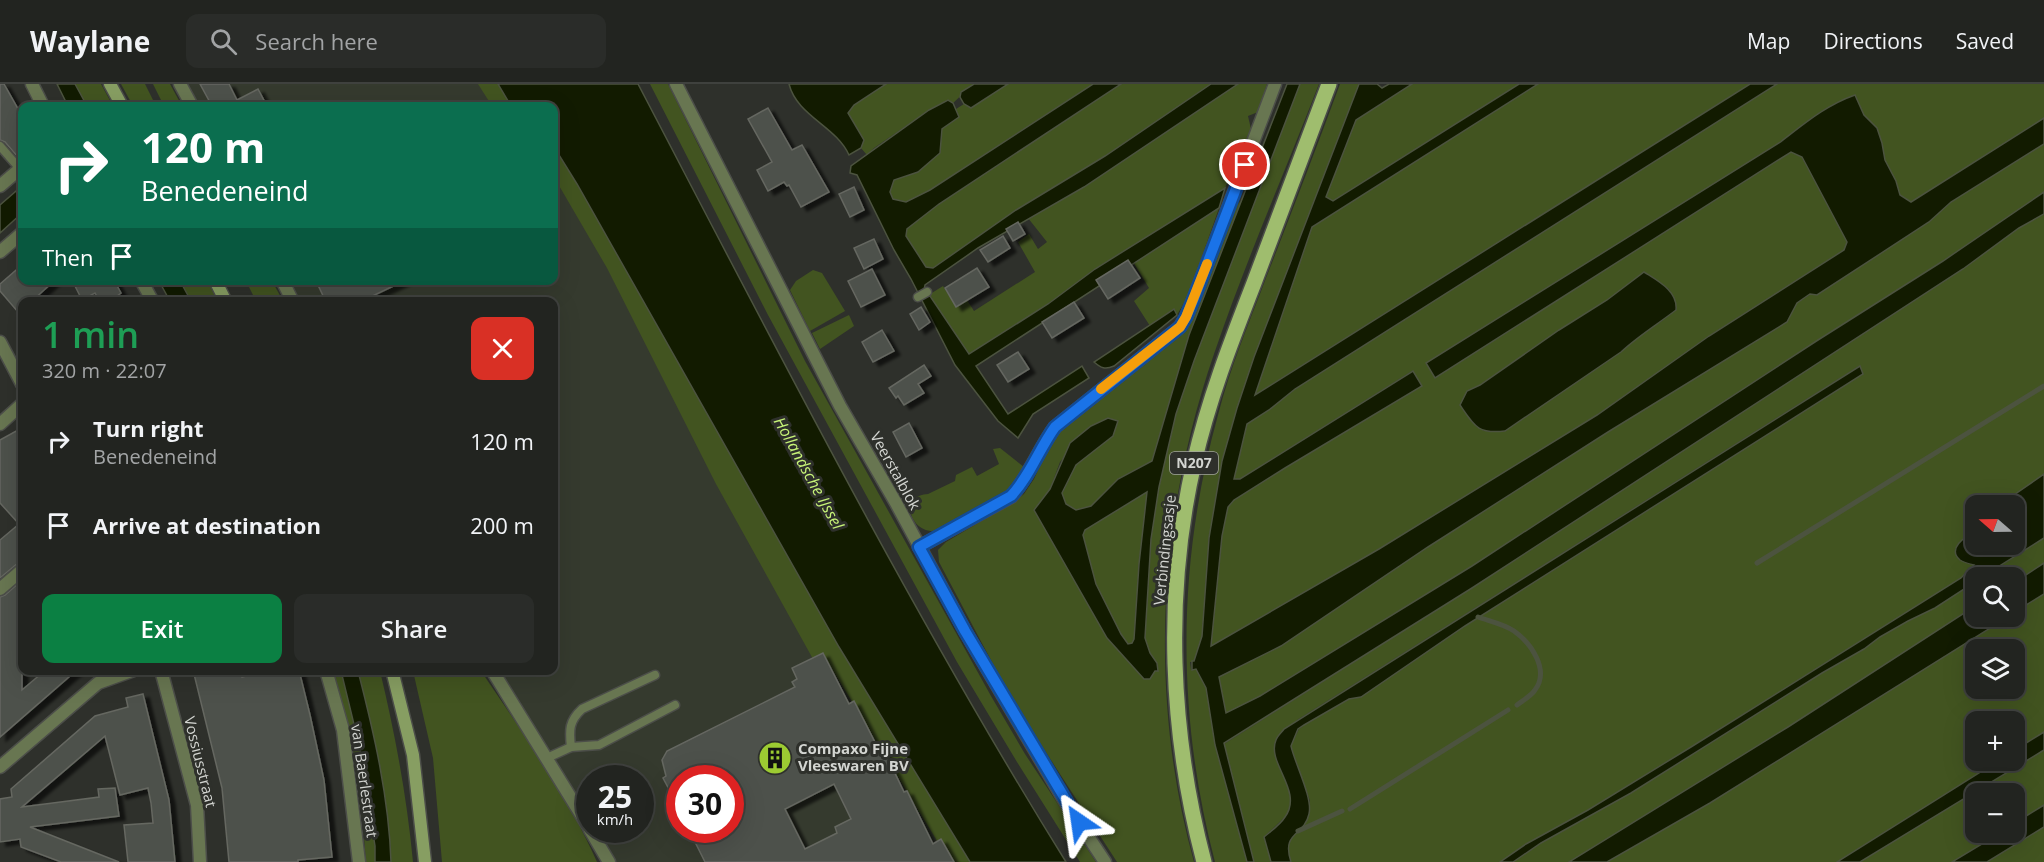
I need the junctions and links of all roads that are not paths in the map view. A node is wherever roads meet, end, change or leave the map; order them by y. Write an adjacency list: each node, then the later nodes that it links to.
1 (32, 84): 7 (street)
2 (110, 84): 8 (main road)
3 (180, 84): 9 (street)
4 (676, 84): 22 (street, Veerstalblok)
5 (1275, 84): 22 (street)
6 (1329, 84): 42 (main road, Verbindingsasje / N207)
7 (41, 102)
8 (120, 102)
9 (190, 102)
10 (0, 146): 11 (lane)
11 (18, 165)
12 (18, 171): 13 (street)
13 (0, 186)
14 (18, 236): 15 (street)
15 (0, 252)
16 (927, 292): 17 (lane)
17 (918, 297)
18 (0, 342): 19 (street)
19 (18, 376)
20 (18, 408): 21 (street)
21 (0, 424)
22 (919, 547): 41 (street, Veerstalblok)
23 (18, 573): 24 (street)
24 (0, 589)
25 (120, 675): 34 (street)
26 (162, 675): 37 (street, Vossiusstraat)
27 (327, 675): 38 (street, van Baerlestraat)
28 (393, 675): 39 (main road)
29 (495, 675): 33 (street)
30 (655, 675): 32 (lane)
31 (675, 705): 32 (lane)
32 (571, 747): 33 (lane)
33 (547, 758): 35 (street)
34 (0, 767)
35 (576, 806)
36 (598, 843): 40 (street)
37 (200, 862)
38 (359, 862)
39 (425, 862)
40 (609, 862)
41 (1105, 862)
42 (1204, 862)

